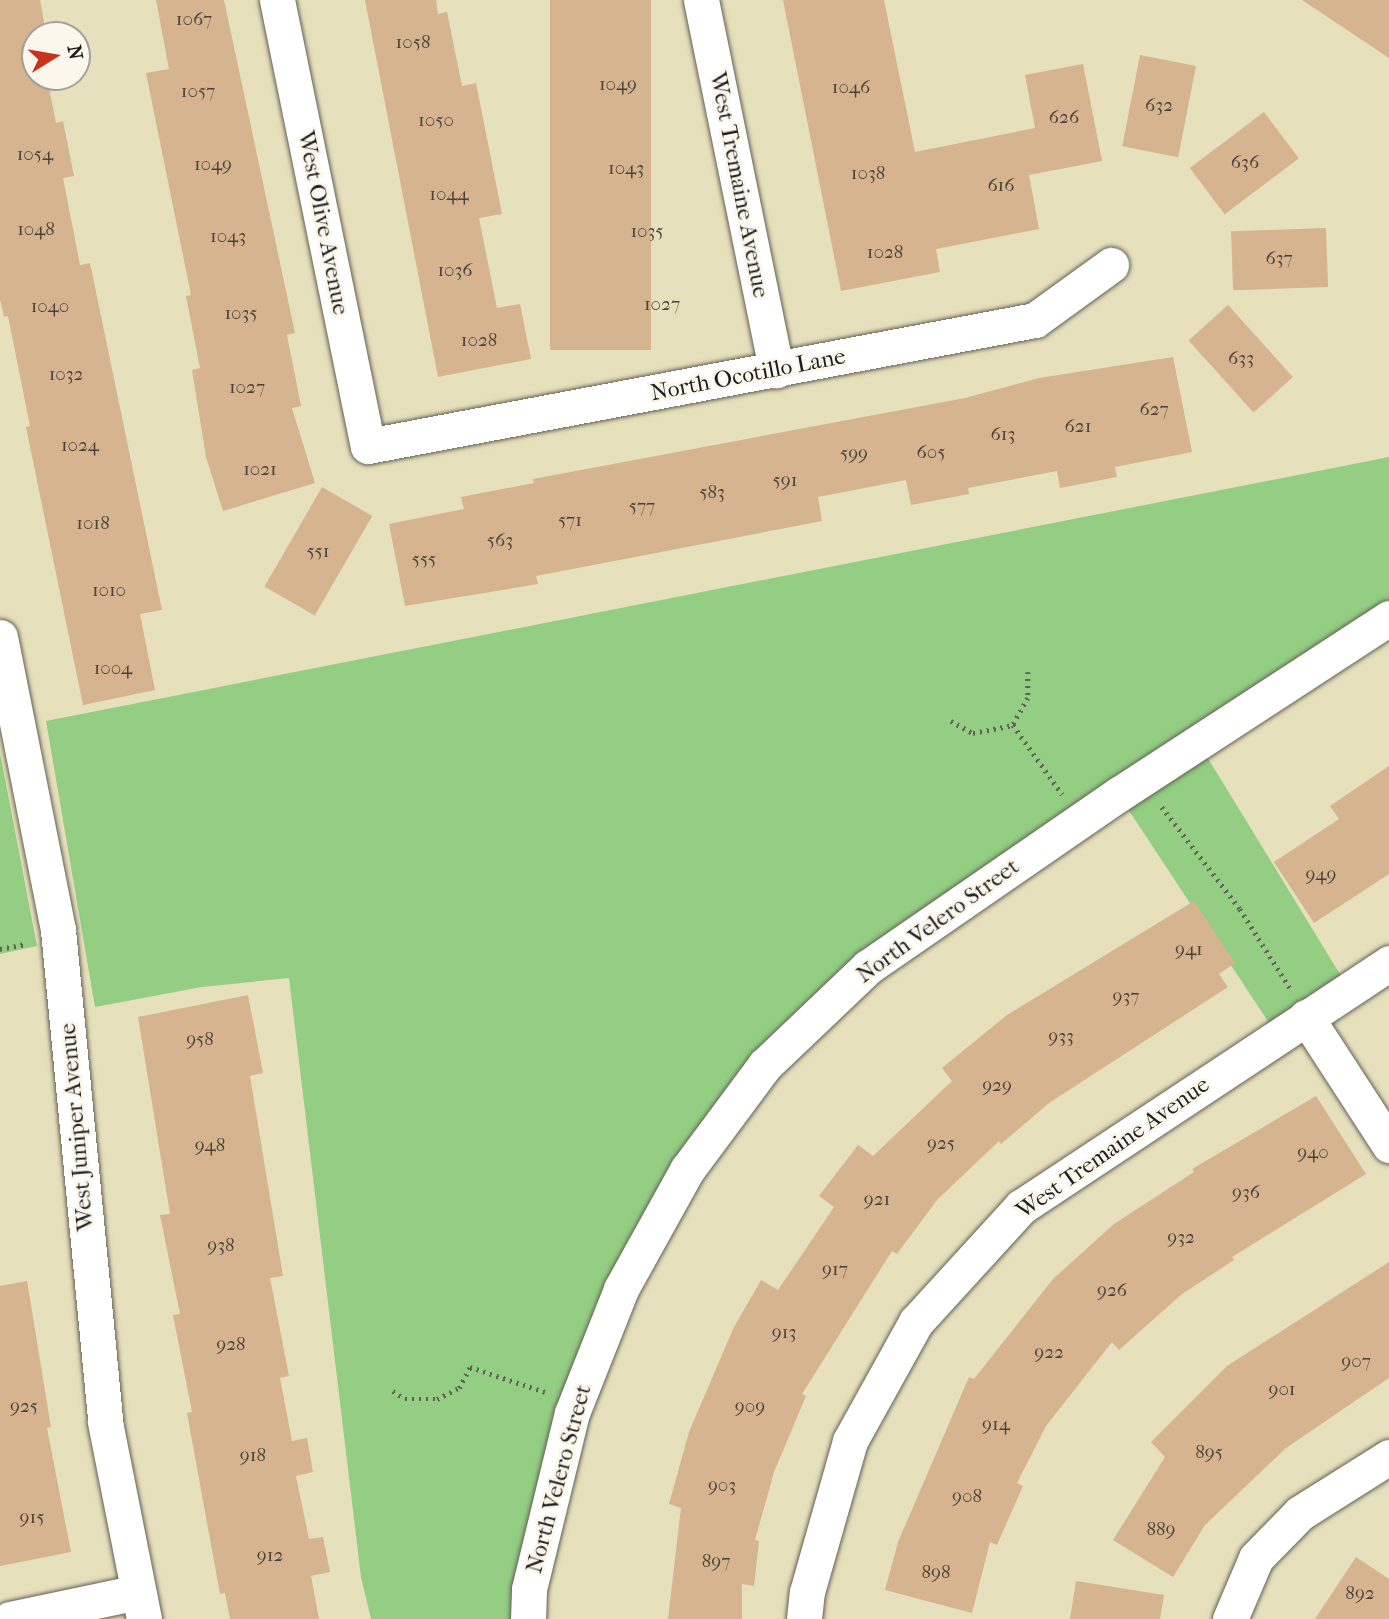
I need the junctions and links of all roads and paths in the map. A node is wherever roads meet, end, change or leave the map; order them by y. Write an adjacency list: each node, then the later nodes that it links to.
1 (277, 0): 5 (street, West Olive Avenue)
2 (701, 0): 4 (street, West Tremaine Avenue)
3 (1111, 265): 4 (street, North Ocotillo Lane)
4 (776, 370): 5 (street, North Ocotillo Lane)
5 (368, 446)
6 (1389, 618): 11 (street, North Velero Street)
7 (0, 637): 21 (street, West Juniper Avenue)
8 (1028, 672): 10 (path)
9 (951, 721): 10 (path)
10 (1013, 726): 12 (path)
11 (1143, 778): 12 (street, North Velero Street); 16 (path)
12 (1081, 820): 19 (street, North Velero Street)
13 (30, 943): 14 (path)
14 (0, 949)
15 (1389, 963): 16 (street, West Tremaine Avenue)
16 (1306, 1017): 17 (street); 24 (street, West Tremaine Avenue)
17 (1389, 1146)
18 (393, 1391): 19 (path)
19 (576, 1403): 23 (street, North Velero Street)
20 (1389, 1457): 25 (street)
21 (141, 1605): 22 (street)
22 (10, 1619)
23 (528, 1619)
24 (804, 1619)
25 (1230, 1619)

